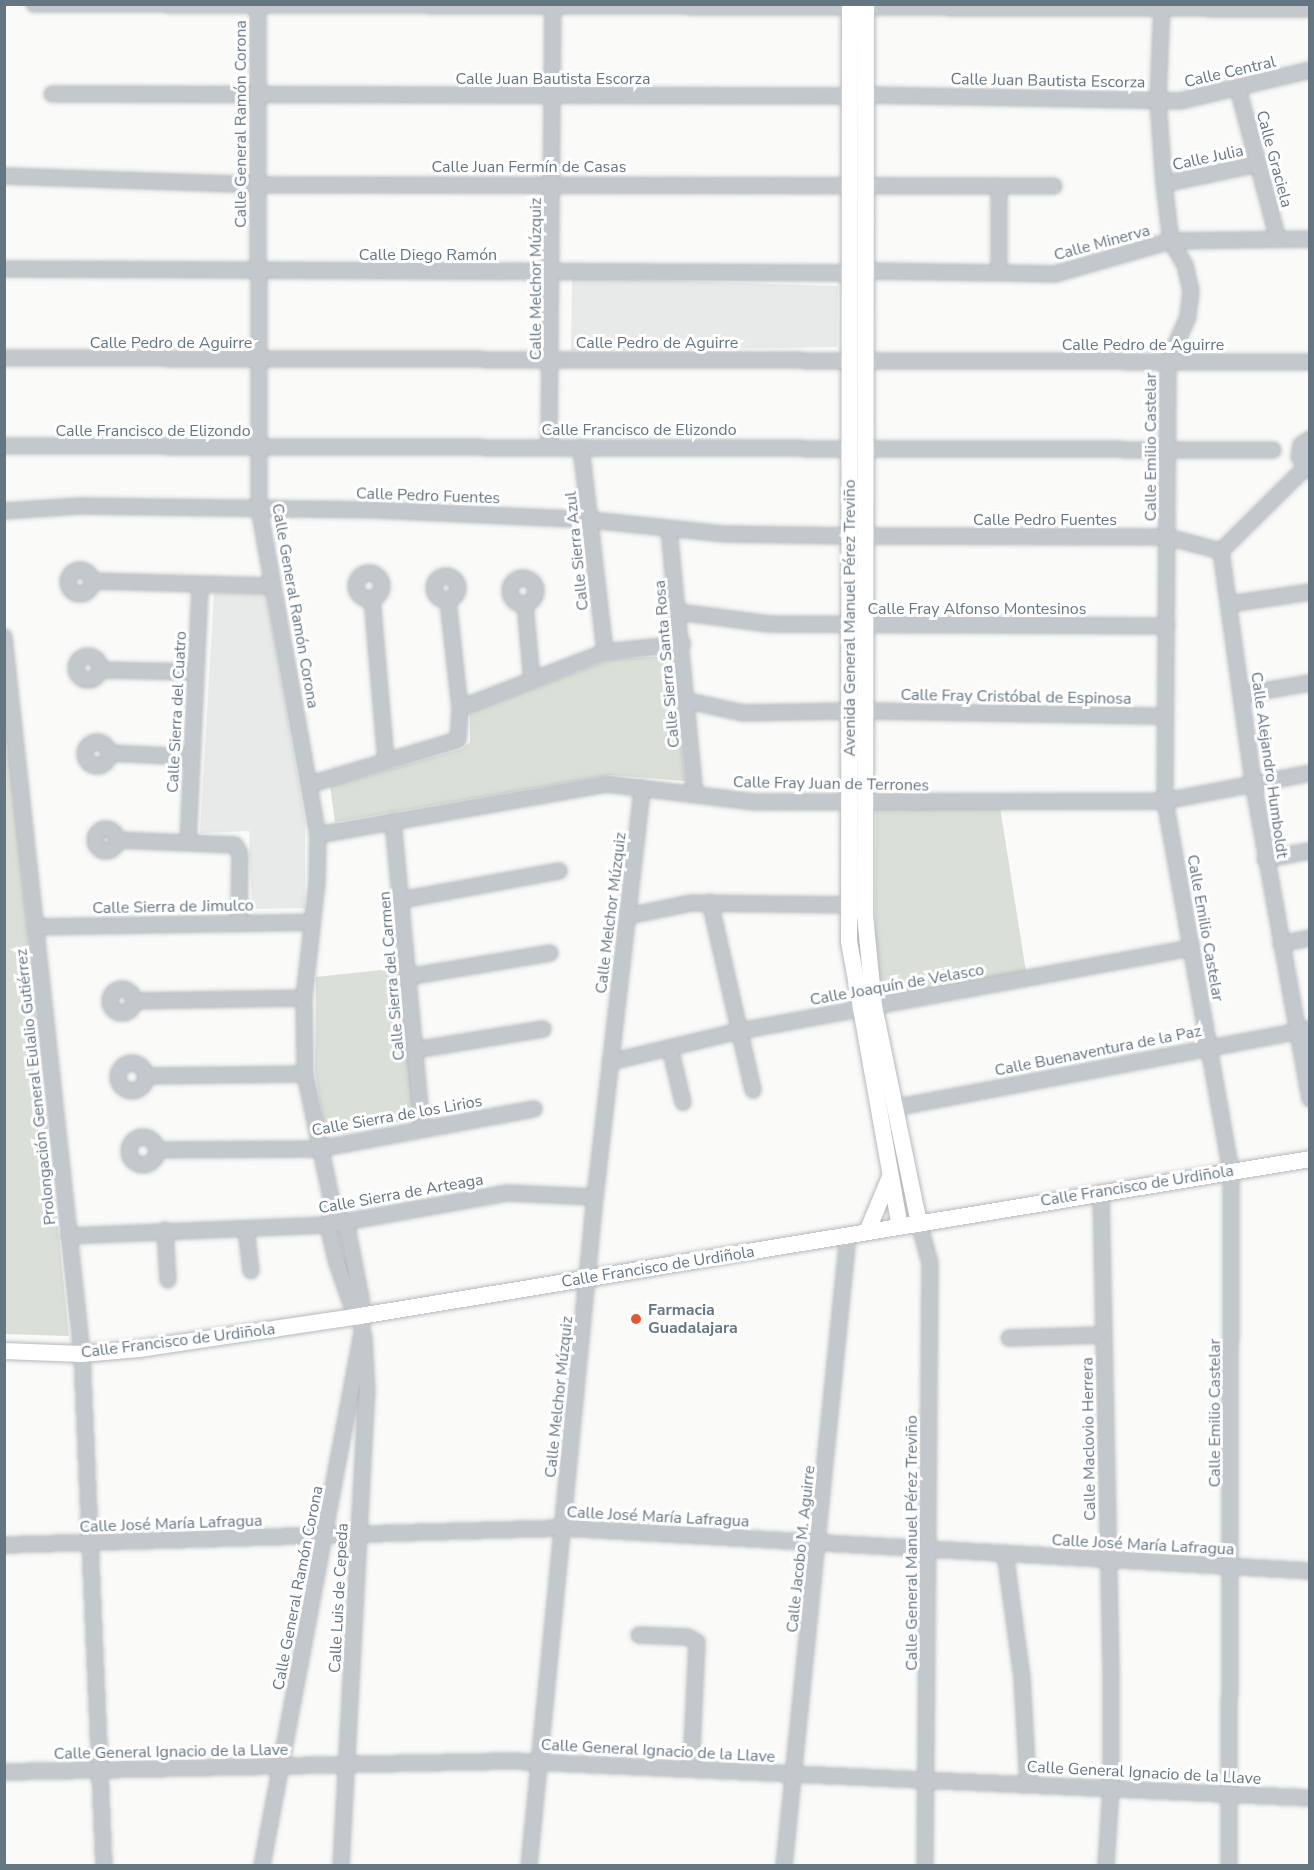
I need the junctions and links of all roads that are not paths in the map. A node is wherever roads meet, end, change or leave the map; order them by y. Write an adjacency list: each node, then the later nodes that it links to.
1 (34, 4): 2 (street)
2 (258, 5): 3 (street); 12 (street, Calle General Ramón Corona)
3 (403, 6): 4 (street)
4 (553, 6): 5 (street); 13 (street, Calle Melchor Múzquiz)
5 (696, 6): 6 (street)
6 (858, 6): 7 (street); 14 (main road, Avenida General Manuel Pérez Treviño)
7 (1161, 7): 8 (street); 15 (street, Calle Emilio Castelar)
8 (1310, 9)
9 (1309, 73): 10 (street, Calle Central)
10 (1238, 88): 15 (street, Calle Central); 16 (street, Calle Graciela)
11 (52, 94): 12 (street, Calle Juan Bautista Escorza)
12 (257, 95): 13 (street, Calle Juan Bautista Escorza); 21 (street, Calle General Ramón Corona)
13 (553, 95): 14 (street, Calle Juan Bautista Escorza); 18 (street, Calle Melchor Múzquiz)
14 (858, 95): 15 (street, Calle Juan Bautista Escorza); 19 (main road, Avenida General Manuel Pérez Treviño)
15 (1158, 100): 20 (street, Calle Emilio Castelar)
16 (1258, 164): 20 (street, Calle Julia); 24 (street, Calle Graciela)
17 (4, 176): 21 (street, Calle Juan Fermín de Casas)
18 (552, 183): 19 (street, Calle Juan Fermín de Casas); 21 (street, Calle Juan Fermín de Casas); 28 (street, Calle Melchor Múzquiz)
19 (859, 184): 22 (street, Calle Juan Fermín de Casas); 29 (main road, Avenida General Manuel Pérez Treviño)
20 (1164, 184): 26 (street, Calle Emilio Castelar)
21 (256, 185): 30 (street, Calle General Ramón Corona)
22 (999, 186): 23 (street, Calle Juan Fermín de Casas); 31 (street)
23 (1054, 186)
24 (1278, 239): 25 (street, Calle Minerva); 26 (street, Calle Minerva)
25 (1310, 239)
26 (1171, 241): 31 (street, Calle Minerva); 37 (street, Calle Emilio Castelar)
27 (4, 269): 30 (street, Calle Diego Ramón)
28 (553, 270): 29 (street, Calle Diego Ramón); 30 (street, Calle Diego Ramón); 33 (street, Calle Melchor Múzquiz)
29 (859, 272): 31 (street, Calle Minerva); 35 (main road, Avenida General Manuel Pérez Treviño); 36 (main road, Avenida General Manuel Pérez Treviño)
30 (257, 273): 34 (street, Calle General Ramón Corona)
31 (999, 273)
32 (4, 358): 34 (street, Calle Pedro de Aguirre)
33 (552, 359): 34 (street, Calle Pedro de Aguirre); 35 (street, Calle Pedro de Aguirre); 41 (street, Calle Melchor Múzquiz)
34 (258, 360): 44 (street, Calle General Ramón Corona)
35 (851, 360): 36 (street, Calle Pedro de Aguirre); 42 (main road, Avenida General Manuel Pérez Treviño)
36 (868, 361): 37 (street, Calle Pedro de Aguirre); 43 (main road, Avenida General Manuel Pérez Treviño)
37 (1168, 362): 38 (street, Calle Pedro de Aguirre); 46 (street, Calle Emilio Castelar)
38 (1310, 362)
39 (1310, 439): 48 (street)
40 (4, 446): 44 (street, Calle Francisco de Elizondo)
41 (549, 446): 44 (street, Calle Francisco de Elizondo); 45 (street, Calle Francisco de Elizondo)
42 (849, 446): 43 (street, Calle Francisco de Elizondo); 45 (street, Calle Francisco de Elizondo); 53 (main road, Avenida General Manuel Pérez Treviño)
43 (867, 446): 46 (street, Calle Francisco de Elizondo); 54 (main road, Avenida General Manuel Pérez Treviño)
44 (256, 447): 49 (street, Calle General Ramón Corona)
45 (581, 447): 51 (street, Calle Sierra Azul)
46 (1166, 449): 47 (street, Calle Francisco de Elizondo); 55 (street, Calle Emilio Castelar)
47 (1274, 450)
48 (1307, 469): 56 (street)
49 (259, 508): 50 (street, Calle Pedro Fuentes); 51 (street, Calle Pedro Fuentes); 59 (street, Calle General Ramón Corona)
50 (4, 511)
51 (591, 520): 52 (street, Calle Pedro Fuentes); 71 (street, Calle Sierra Azul)
52 (669, 530): 53 (street, Calle Pedro Fuentes); 65 (street, Calle Sierra Santa Rosa)
53 (849, 536): 66 (main road, Avenida General Manuel Pérez Treviño)
54 (867, 536): 55 (street, Calle Pedro Fuentes); 67 (main road, Avenida General Manuel Pérez Treviño)
55 (1167, 537): 56 (street, Calle Pedro Fuentes); 68 (street, Calle Emilio Castelar)
56 (1221, 551): 64 (street, Calle Alejandro Humboldt)
57 (92, 581): 58 (street)
58 (200, 585): 59 (street); 73 (street, Calle Sierra del Cuatro)
59 (272, 586): 86 (street, Calle General Ramón Corona)
60 (1310, 592): 64 (street)
61 (372, 598): 83 (street)
62 (448, 601): 78 (street)
63 (525, 604): 74 (street)
64 (1230, 604): 76 (street, Calle Alejandro Humboldt)
65 (679, 612): 66 (street, Calle Fray Alfonso Montesinos); 70 (street, Calle Sierra Santa Rosa)
66 (849, 624): 67 (street, Calle Fray Alfonso Montesinos); 79 (main road, Avenida General Manuel Pérez Treviño)
67 (867, 626): 68 (street, Calle Fray Alfonso Montesinos); 79 (main road, Avenida General Manuel Pérez Treviño)
68 (1167, 626): 80 (street, Calle Emilio Castelar)
69 (4, 637): 105 (street, Prolongación General Eulalio Gutiérrez)
70 (683, 645): 71 (street); 77 (street, Calle Sierra Santa Rosa)
71 (605, 652): 74 (street)
72 (100, 670): 73 (street)
73 (195, 672): 82 (street, Calle Sierra del Cuatro)
74 (532, 681): 78 (street)
75 (1310, 683): 76 (street)
76 (1241, 694): 85 (street, Calle Alejandro Humboldt)
77 (688, 701): 79 (street, Calle Fray Cristóbal de Espinosa); 88 (street, Calle Sierra Santa Rosa)
78 (460, 708): 83 (street)
79 (859, 711): 80 (street, Calle Fray Cristóbal de Espinosa); 89 (main road, Avenida General Manuel Pérez Treviño); 91 (main road, Avenida General Manuel Pérez Treviño)
80 (1165, 716): 90 (street, Calle Emilio Castelar)
81 (109, 753): 82 (street)
82 (190, 757): 95 (street, Calle Sierra del Cuatro)
83 (386, 761): 86 (street)
84 (1310, 773): 85 (street, Calle Fray Juan de Terrones)
85 (1253, 782): 90 (street, Calle Fray Juan de Terrones); 97 (street, Calle Alejandro Humboldt)
86 (311, 784): 93 (street, Calle General Ramón Corona)
87 (642, 788): 88 (street, Calle Fray Juan de Terrones); 92 (street, Calle Fray Juan de Terrones); 102 (street, Calle Melchor Múzquiz)
88 (695, 795): 89 (street, Calle Fray Juan de Terrones)
89 (849, 801): 91 (street, Calle Fray Juan de Terrones); 101 (main road, Avenida General Manuel Pérez Treviño)
90 (1165, 801): 91 (street, Calle Fray Juan de Terrones); 108 (street, Calle Emilio Castelar)
91 (868, 802): 113 (main road, Avenida General Manuel Pérez Treviño)
92 (393, 821): 93 (street, Calle Fray Juan de Terrones); 99 (street, Calle Sierra del Carmen)
93 (318, 835): 104 (street, Calle General Ramón Corona)
94 (117, 840): 95 (street)
95 (188, 842): 103 (street)
96 (1310, 851): 97 (street)
97 (1265, 859): 107 (street, Calle Alejandro Humboldt)
98 (559, 872): 99 (street)
99 (401, 900): 110 (street, Calle Sierra del Carmen)
100 (710, 902): 101 (street); 102 (street); 116 (street)
101 (849, 905): 113 (main road, Avenida General Manuel Pérez Treviño)
102 (628, 916): 120 (street, Calle Melchor Múzquiz)
103 (239, 921): 104 (street, Calle Sierra de Jimulco); 105 (street, Calle Sierra de Jimulco)
104 (312, 922): 111 (street, Calle General Ramón Corona)
105 (35, 927): 144 (street, Prolongación General Eulalio Gutiérrez)
106 (1310, 938): 107 (street)
107 (1281, 944): 115 (street, Calle Alejandro Humboldt)
108 (1191, 948): 113 (street, Calle Joaquín de Velasco); 117 (street, Calle Emilio Castelar)
109 (550, 953): 110 (street)
110 (407, 976): 119 (street, Calle Sierra del Carmen)
111 (304, 998): 112 (street); 121 (street, Calle General Ramón Corona)
112 (134, 1000)
113 (867, 1007): 116 (street, Calle Joaquín de Velasco); 126 (main road, Avenida General Manuel Pérez Treviño); 133 (main road, Avenida General Manuel Pérez Treviño)
114 (543, 1029): 119 (street)
115 (1303, 1030): 117 (street, Calle Buenaventura de la Paz); 124 (street, Calle Alejandro Humboldt)
116 (739, 1031): 118 (street, Calle Joaquín de Velasco); 123 (street)
117 (1211, 1046): 126 (street, Calle Buenaventura de la Paz); 132 (street, Calle Emilio Castelar)
118 (670, 1048): 120 (street, Calle Joaquín de Velasco); 125 (street)
119 (415, 1050): 128 (street, Calle Sierra del Carmen)
120 (610, 1062): 135 (street, Calle Melchor Múzquiz)
121 (305, 1074): 122 (street); 129 (street, Calle General Ramón Corona)
122 (145, 1076)
123 (753, 1090)
124 (1310, 1100)
125 (683, 1102)
126 (893, 1108): 138 (main road, Avenida General Manuel Pérez Treviño)
127 (534, 1109): 128 (street, Calle Sierra de los Lirios)
128 (422, 1127): 129 (street, Calle Sierra de los Lirios)
129 (318, 1149): 130 (street, Calle Sierra de los Lirios); 136 (street, Calle General Ramón Corona)
130 (157, 1150)
131 (1310, 1159): 132 (main road, Calle Francisco de Urdiñola)
132 (1231, 1170): 134 (main road, Calle Francisco de Urdiñola); 165 (street, Calle Emilio Castelar)
133 (890, 1176): 140 (main road, Avenida General Manuel Pérez Treviño); 143 (main road)
134 (1101, 1192): 138 (main road, Calle Francisco de Urdiñola); 150 (street, Calle Maclovio Herrera)
135 (595, 1197): 137 (street, Calle Sierra de Arteaga); 147 (street, Calle Melchor Múzquiz)
136 (333, 1207): 137 (street, Calle General Ramón Corona); 139 (street)
137 (345, 1221): 139 (street, Calle Sierra de Arteaga); 149 (street, Calle General Ramón Corona)
138 (919, 1222): 140 (main road, Calle Francisco de Urdiñola); 162 (street, Calle General Manuel Pérez Treviño)
139 (328, 1225): 141 (street, Calle Sierra de Arteaga); 149 (street)
140 (900, 1226): 143 (main road, Calle Francisco de Urdiñola)
141 (246, 1229): 142 (street, Calle Sierra de Arteaga); 146 (street)
142 (165, 1230): 144 (street, Calle Sierra de Arteaga); 148 (street)
143 (867, 1232): 145 (main road, Calle Francisco de Urdiñola)
144 (68, 1236): 153 (street, Prolongación General Eulalio Gutiérrez)
145 (848, 1236): 147 (main road, Calle Francisco de Urdiñola); 160 (street, Calle Jacobo M. Aguirre)
146 (251, 1271)
147 (588, 1279): 149 (main road, Calle Francisco de Urdiñola); 156 (street, Calle Melchor Múzquiz)
148 (168, 1280)
149 (361, 1324): 153 (main road, Calle Francisco de Urdiñola); 154 (street, Calle General Ramón Corona); 155 (street, Calle Luis de Cepeda)
150 (1104, 1335): 151 (street); 164 (street, Calle Maclovio Herrera)
151 (1009, 1338)
152 (4, 1351): 153 (main road, Calle Francisco de Urdiñola)
153 (82, 1354): 159 (street, Prolongación General Eulalio Gutiérrez)
154 (352, 1393): 155 (street); 158 (street, Calle General Ramón Corona)
155 (367, 1393): 157 (street, Calle Luis de Cepeda)
156 (563, 1527): 157 (street, Calle José María Lafragua); 160 (street, Calle José María Lafragua); 168 (street, Calle Melchor Múzquiz)
157 (359, 1534): 158 (street, Calle José María Lafragua); 169 (street, Calle Luis de Cepeda)
158 (325, 1536): 159 (street, Calle José María Lafragua); 170 (street, Calle General Ramón Corona)
159 (90, 1543): 161 (street, Calle José María Lafragua); 172 (street, Prolongación General Eulalio Gutiérrez)
160 (819, 1544): 162 (street, Calle José María Lafragua); 174 (street, Calle Jacobo M. Aguirre)
161 (4, 1545)
162 (929, 1549): 163 (street, Calle José María Lafragua); 175 (street, Calle General Manuel Pérez Treviño)
163 (1005, 1553): 164 (street, Calle José María Lafragua); 176 (street)
164 (1108, 1560): 165 (street, Calle José María Lafragua); 177 (street, Calle Maclovio Herrera)
165 (1232, 1566): 166 (street, Calle José María Lafragua); 178 (street, Calle Emilio Castelar)
166 (1310, 1571)
167 (639, 1635): 171 (street)
168 (540, 1762): 169 (street, Calle General Ignacio de la Llave); 171 (street, Calle General Ignacio de la Llave); 183 (street, Calle Melchor Múzquiz)
169 (346, 1764): 170 (street, Calle General Ignacio de la Llave); 182 (street, Calle Luis de Cepeda)
170 (281, 1765): 172 (street, Calle General Ignacio de la Llave); 181 (street, Calle General Ramón Corona)
171 (691, 1769): 174 (street, Calle General Ignacio de la Llave)
172 (100, 1770): 173 (street, Calle General Ignacio de la Llave); 180 (street, Prolongación General Eulalio Gutiérrez)
173 (4, 1772)
174 (794, 1774): 175 (street, Calle General Ignacio de la Llave); 184 (street, Calle Jacobo M. Aguirre)
175 (926, 1779): 176 (street, Calle General Ignacio de la Llave); 185 (street, Calle General Manuel Pérez Treviño)
176 (1028, 1784): 177 (street, Calle General Ignacio de la Llave)
177 (1111, 1788): 178 (street, Calle General Ignacio de la Llave); 186 (street, Calle Maclovio Herrera)
178 (1229, 1794): 179 (street, Calle General Ignacio de la Llave); 187 (street, Calle Emilio Castelar)
179 (1310, 1798)
180 (104, 1866)
181 (262, 1866)
182 (341, 1866)
183 (529, 1866)
184 (784, 1866)
185 (925, 1866)
186 (1106, 1866)
187 (1229, 1866)

